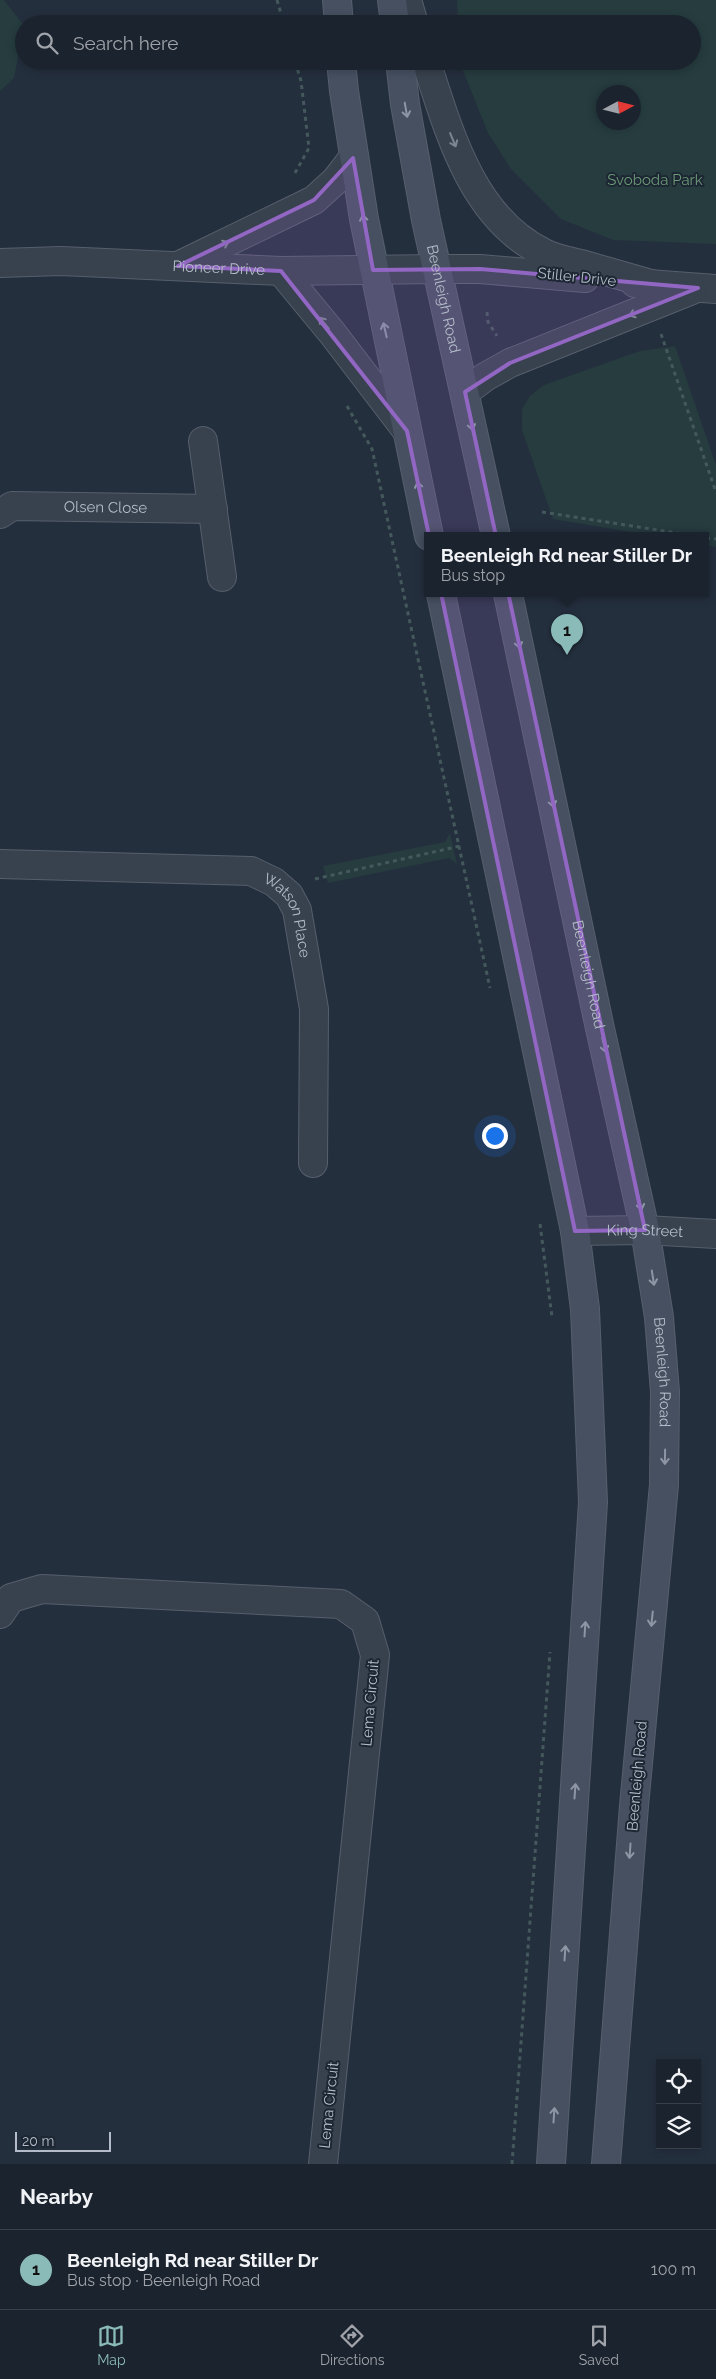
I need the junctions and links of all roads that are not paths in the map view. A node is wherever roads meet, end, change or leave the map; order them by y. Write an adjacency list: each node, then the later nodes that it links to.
1 (337, 0): 4 (main road)
2 (392, 0): 5 (main road)
3 (407, 0): 6 (street)
4 (338, 15)
5 (394, 15)
6 (411, 15)
7 (343, 70): 10 (main road)
8 (401, 70): 13 (main road, Beenleigh Road, one-way to 13)
9 (429, 70): 16 (street, one-way to 16)
10 (354, 158): 12 (street, one-way to 10); 14 (main road, one-way to 10)
11 (0, 263): 12 (street, Pioneer Drive)
12 (178, 266): 15 (street, Pioneer Drive)
13 (438, 269): 14 (street, Pioneer Drive); 16 (street, Stiller Drive); 18 (main road, Beenleigh Road)
14 (373, 270): 15 (street, Pioneer Drive); 19 (main road, one-way to 14)
15 (281, 271): 19 (street, one-way to 15)
16 (654, 285): 17 (street, Stiller Drive)
17 (707, 288): 18 (street, one-way to 18)
18 (465, 392): 24 (main road, Beenleigh Road, one-way to 24)
19 (407, 431): 23 (main road, one-way to 19)
20 (203, 441): 21 (street)
21 (212, 509): 22 (street, Olsen Close); 25 (street)
22 (0, 514)
23 (428, 532)
24 (495, 532)
25 (222, 577)
26 (442, 597): 31 (main road)
27 (509, 597): 30 (main road, Beenleigh Road, one-way to 30)
28 (0, 864): 29 (street, Watson Place)
29 (313, 1163)
30 (645, 1230): 31 (street, King Street); 32 (street, King Street); 36 (main road, Beenleigh Road, one-way to 36)
31 (575, 1231): 35 (main road, one-way to 31)
32 (716, 1234)
33 (0, 1614): 34 (street, Lema Circuit)
34 (323, 2164)
35 (551, 2164)
36 (606, 2164)

